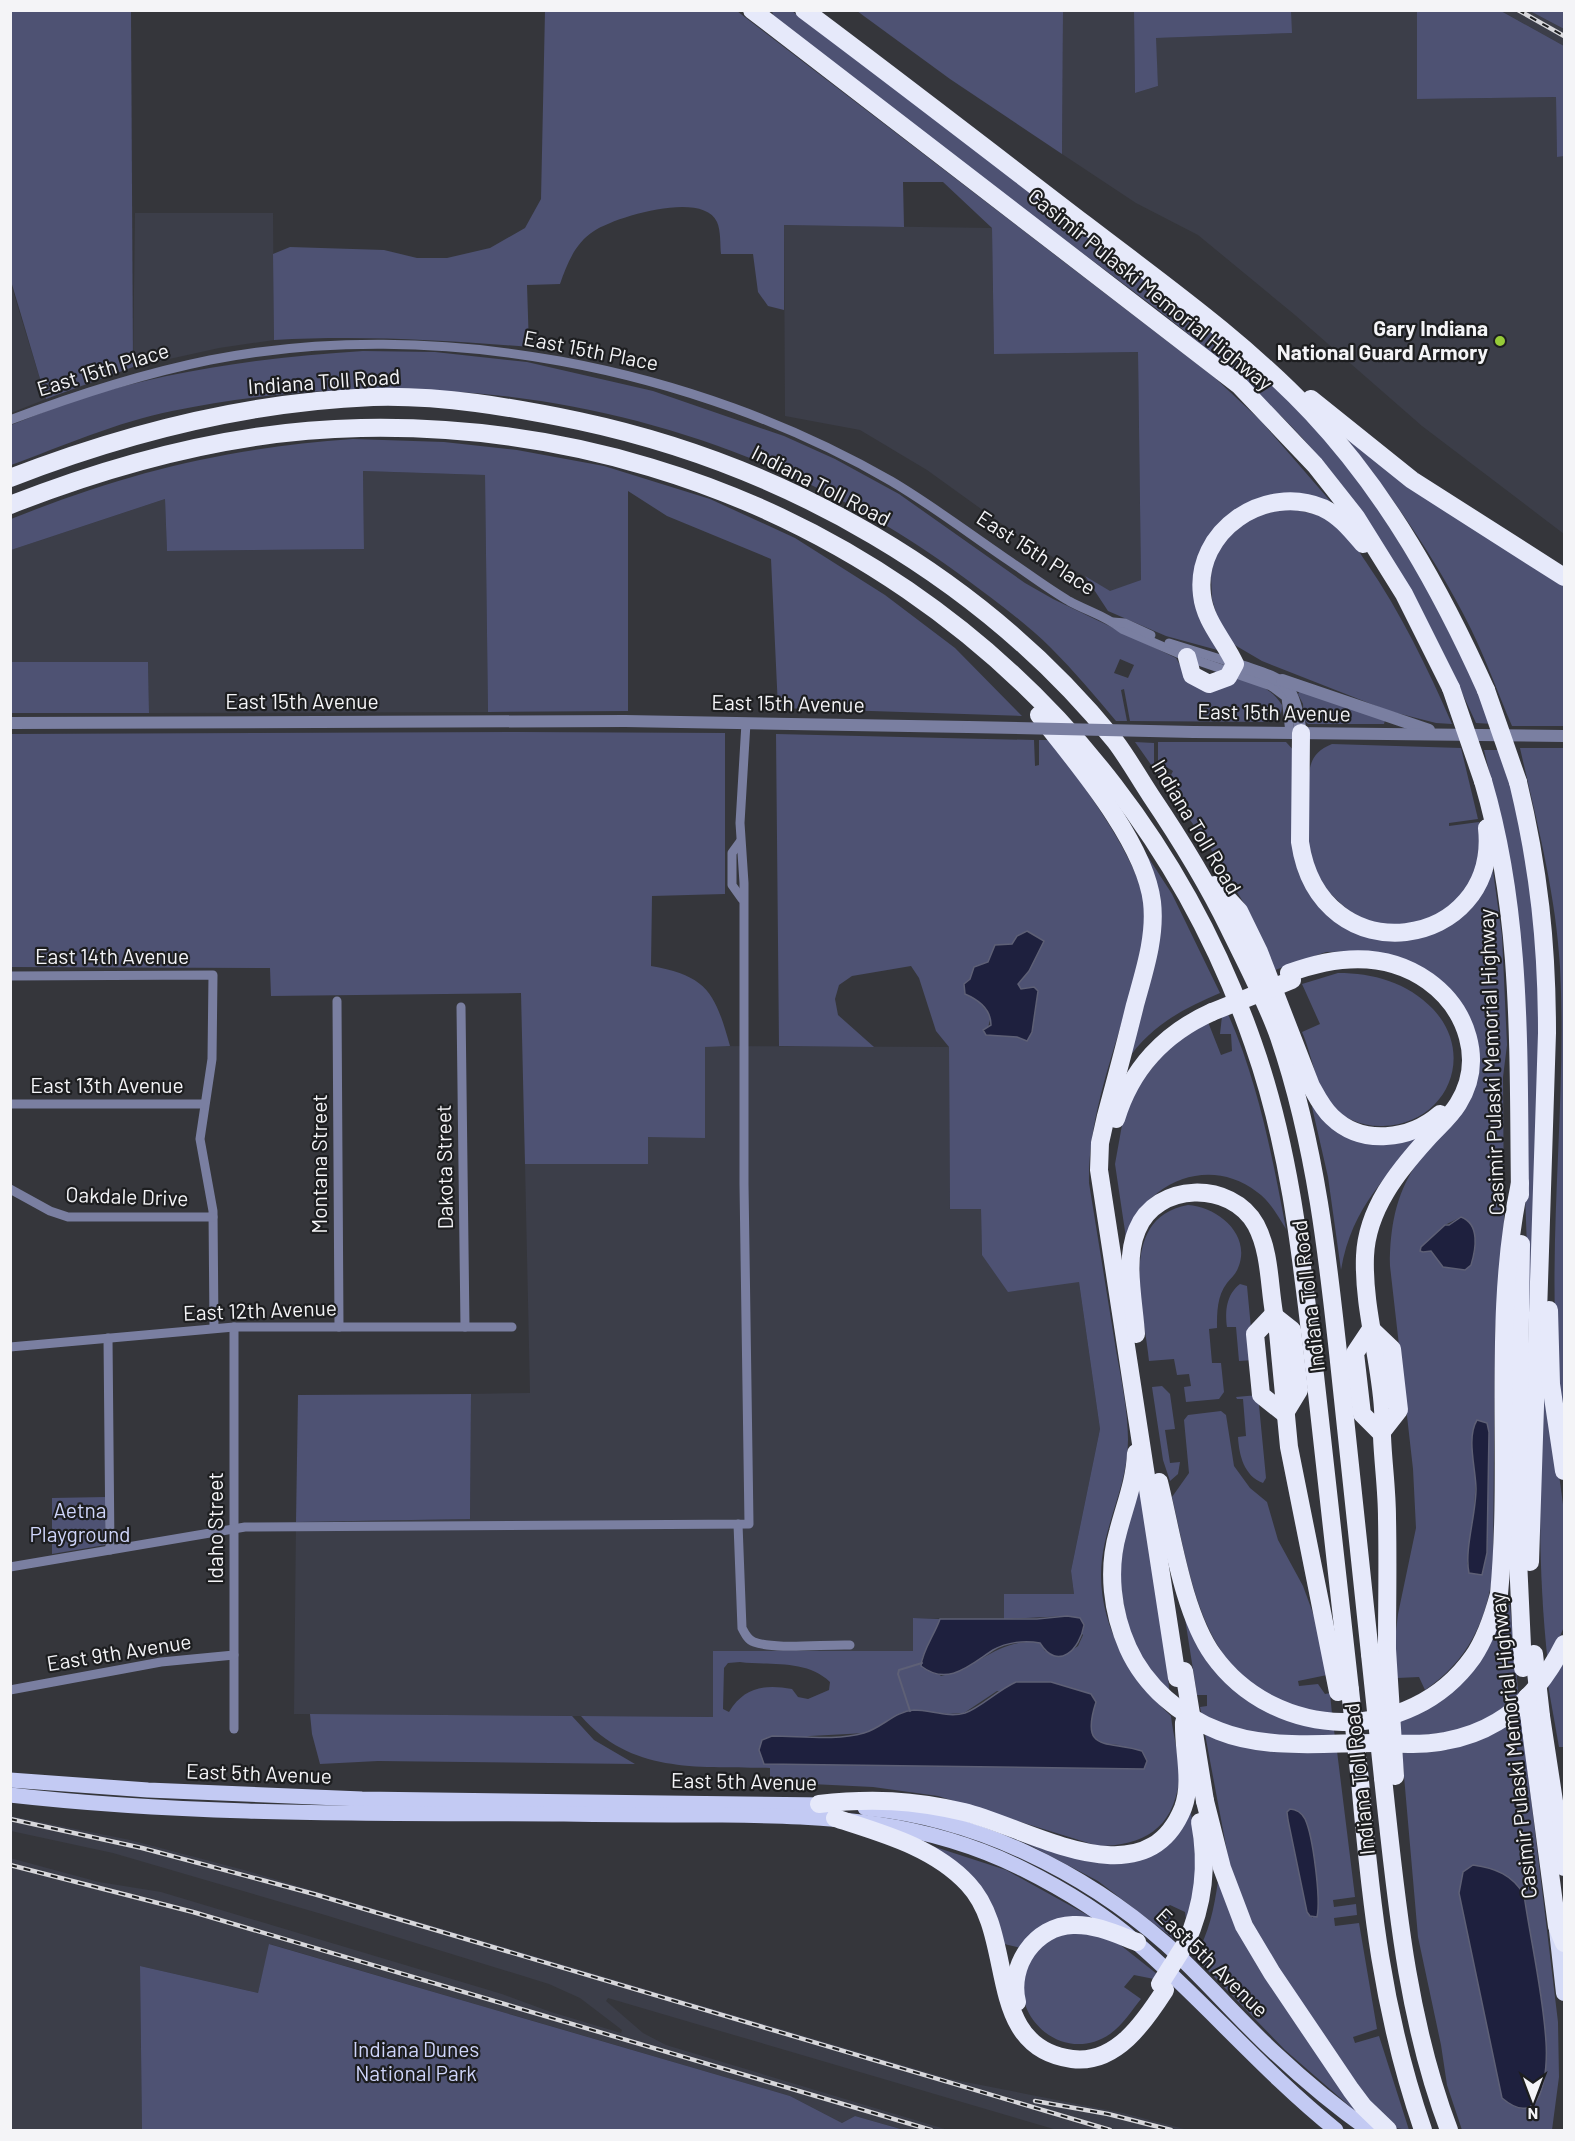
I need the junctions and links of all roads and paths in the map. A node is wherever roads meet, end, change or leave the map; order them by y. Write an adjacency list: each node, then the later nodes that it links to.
1 (752, 10): 8 (highway, Casimir Pulaski Memorial Highway)
2 (804, 10): 3 (highway, Casimir Pulaski Memorial Highway)
3 (1234, 340): 7 (highway); 30 (highway, Casimir Pulaski Memorial Highway, bridge)
4 (10, 420): 9 (street, East 15th Place)
5 (10, 478): 21 (highway, Indiana Toll Road)
6 (10, 505): 10 (highway, Indiana Toll Road)
7 (1564, 577)
8 (1404, 594): 12 (highway); 19 (highway, Casimir Pulaski Memorial Highway, bridge)
9 (1113, 622): 11 (street, East 15th Place); 12 (street, East 15th Place)
10 (976, 641): 31 (highway); 57 (highway, Indiana Toll Road)
11 (1187, 657): 12 (highway)
12 (1233, 668): 13 (street, East 15th Place); 16 (street, East 15th Place)
13 (1282, 680): 16 (street); 17 (street, East 15th Place)
14 (10, 723): 15 (street, East 15th Avenue)
15 (746, 723): 16 (street, East 15th Avenue, bridge); 20 (street)
16 (1295, 733): 17 (street, East 15th Avenue); 19 (highway)
17 (1441, 734): 18 (street, East 15th Avenue)
18 (1564, 736)
19 (1485, 786): 32 (highway, Casimir Pulaski Memorial Highway)
20 (740, 842): 22 (street); 22 (street)
21 (1201, 872): 24 (highway); 52 (highway, Indiana Toll Road)
22 (740, 897): 46 (street)
23 (10, 976): 29 (street, East 14th Avenue)
24 (1291, 976): 27 (highway); 52 (highway)
25 (337, 1001): 36 (street, Montana Street)
26 (460, 1007): 37 (street, Dakota Street)
27 (1210, 1009): 31 (highway); 40 (highway)
28 (10, 1104): 29 (street, East 13th Avenue)
29 (204, 1104): 34 (street)
30 (1545, 1107): 44 (highway); 54 (highway, Casimir Pulaski Memorial Highway)
31 (1106, 1116): 43 (highway)
32 (1520, 1183): 45 (highway); 54 (highway, Casimir Pulaski Memorial Highway)
33 (10, 1189): 34 (street, Oakdale Drive)
34 (213, 1217): 38 (street)
35 (234, 1327): 36 (street, East 12th Avenue); 38 (street, East 12th Avenue); 47 (street, Idaho Street)
36 (339, 1327): 37 (street, East 12th Avenue)
37 (465, 1327): 39 (street, East 12th Avenue)
38 (214, 1328): 41 (street, East 12th Avenue)
39 (512, 1328)
40 (1136, 1334): 45 (highway); 57 (highway)
41 (108, 1338): 42 (street, East 12th Avenue); 48 (street)
42 (10, 1347)
43 (1137, 1418): 50 (highway); 55 (highway)
44 (1564, 1472)
45 (1157, 1474): 55 (highway)
46 (738, 1524): 47 (street); 51 (street)
47 (234, 1528): 48 (street); 53 (street, Idaho Street)
48 (110, 1550): 49 (street)
49 (10, 1567)
50 (1564, 1644)
51 (850, 1645)
52 (1379, 1652): 77 (highway, bridge)
53 (234, 1655): 56 (street, East 9th Avenue); 59 (street, Idaho Street)
54 (1528, 1661): 58 (highway, Casimir Pulaski Memorial Highway, bridge)
55 (1180, 1674): 63 (highway, bridge); 63 (highway)
56 (10, 1690)
57 (1344, 1691): 76 (highway, Indiana Toll Road, bridge)
58 (1536, 1723): 66 (highway, Casimir Pulaski Memorial Highway); 67 (highway, Casimir Pulaski Memorial Highway)
59 (234, 1729)
60 (10, 1780): 62 (main road, East 5th Avenue)
61 (10, 1795): 64 (main road, East 5th Avenue)
62 (819, 1804): 63 (highway); 74 (main road, East 5th Avenue)
63 (1195, 1804): 65 (highway); 70 (highway)
64 (835, 1818): 68 (main road, East 5th Avenue); 71 (highway)
65 (1209, 1824): 70 (highway); 75 (highway)
66 (1564, 1867)
67 (1557, 1926): 69 (highway); 72 (highway, Casimir Pulaski Memorial Highway)
68 (1137, 1942): 71 (highway); 73 (main road, East 5th Avenue)
69 (1564, 1943)
70 (1189, 1946): 71 (highway, bridge)
71 (1162, 1987)
72 (1564, 1994)
73 (1336, 2130)
74 (1370, 2130)
75 (1388, 2130)
76 (1423, 2130)
77 (1449, 2130)

